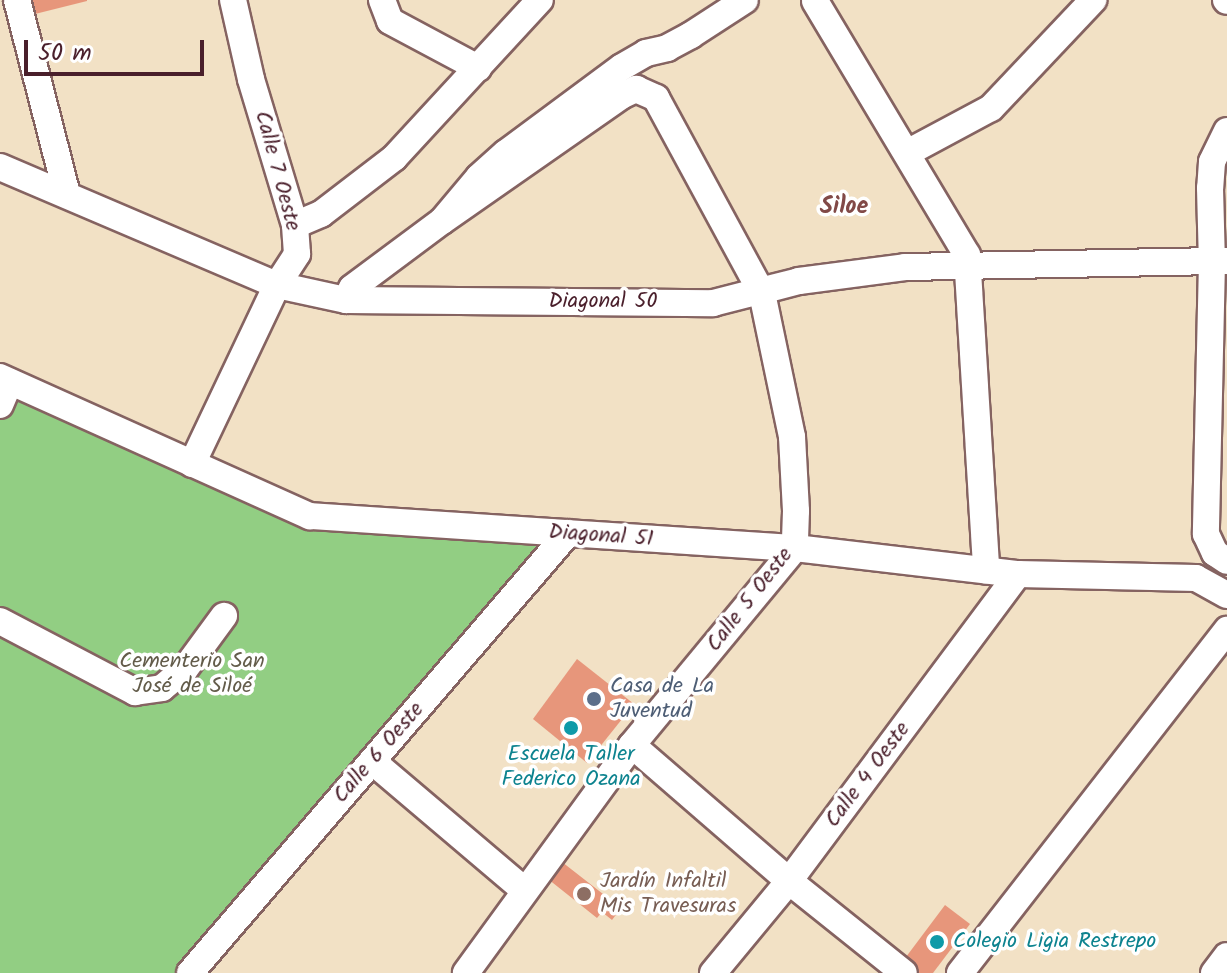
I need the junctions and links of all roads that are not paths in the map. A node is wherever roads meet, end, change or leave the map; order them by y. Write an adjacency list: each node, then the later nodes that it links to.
1 (17, 0): 12 (street)
2 (233, 0): 14 (street, Calle 7 Oeste)
3 (382, 0): 8 (street)
4 (540, 0): 8 (street)
5 (745, 0): 13 (street)
6 (1093, 0): 10 (street)
7 (815, 1): 10 (street)
8 (478, 68): 14 (street)
9 (1227, 131): 15 (street)
10 (907, 153): 16 (street)
11 (0, 167): 12 (street, Diagonal 50)
12 (67, 195): 17 (street, Diagonal 50)
13 (442, 221): 18 (street, Calle 5 Oeste); 19 (street)
14 (295, 225): 17 (street, Calle 7 Oeste)
15 (1220, 261): 16 (street, Diagonal 50); 24 (street)
16 (968, 268): 18 (street, Diagonal 50); 25 (street)
17 (277, 285): 19 (street, Diagonal 50); 21 (street, Calle 7 Oeste)
18 (762, 293): 19 (street, Diagonal 50); 23 (street, Calle 5 Oeste)
19 (346, 300)
20 (3, 388): 21 (street, Diagonal 51)
21 (192, 464): 22 (street, Diagonal 51)
22 (568, 533): 23 (street, Diagonal 51); 32 (street, Calle 6 Oeste)
23 (795, 548): 25 (street, Diagonal 51); 31 (street, Calle 5 Oeste)
24 (1227, 561)
25 (986, 570): 26 (street, Diagonal 51)
26 (1018, 574): 27 (street, Diagonal 51); 33 (street, Calle 4 Oeste)
27 (1227, 595)
28 (224, 616): 29 (street)
29 (0, 621)
30 (1227, 630): 40 (street)
31 (632, 745): 33 (street); 34 (street, Calle 5 Oeste)
32 (372, 761): 34 (street); 36 (street, Calle 6 Oeste)
33 (789, 881): 38 (street, Calle 4 Oeste); 39 (street)
34 (524, 890): 37 (street, Calle 5 Oeste)
35 (1227, 956): 41 (street)
36 (190, 973)
37 (466, 973)
38 (713, 973)
39 (904, 973)
40 (960, 973)
41 (1214, 973)

